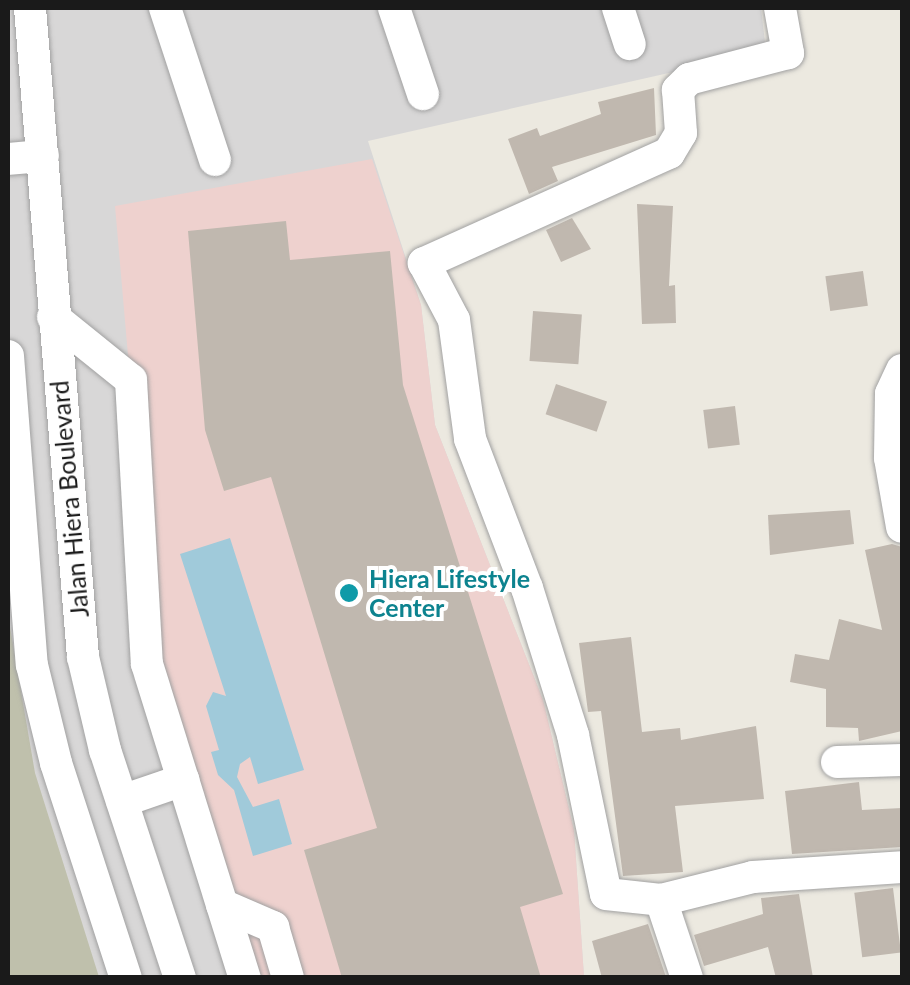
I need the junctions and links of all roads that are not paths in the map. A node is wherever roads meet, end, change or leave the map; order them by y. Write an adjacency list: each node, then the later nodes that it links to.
1 (30, 8): 8 (street, Jalan Hiera Boulevard)
2 (165, 8): 10 (street)
3 (394, 8): 7 (street)
4 (618, 8): 6 (street)
5 (780, 8): 20 (street)
6 (630, 44)
7 (422, 94)
8 (43, 156): 9 (street); 11 (street, Jalan Hiera Boulevard)
9 (8, 159)
10 (214, 160)
11 (53, 317): 17 (street); 18 (street, Jalan Hiera Boulevard)
12 (8, 356): 22 (street, Jalan Hiera Boulevard)
13 (902, 370): 14 (street)
14 (902, 527)
15 (902, 760): 16 (street)
16 (837, 762)
17 (183, 780): 18 (street); 21 (street)
18 (122, 801): 23 (street, Jalan Hiera Boulevard)
19 (902, 866): 20 (street)
20 (661, 900): 26 (street)
21 (222, 905): 24 (street); 25 (street)
22 (126, 978)
23 (180, 978)
24 (244, 978)
25 (288, 978)
26 (687, 978)

